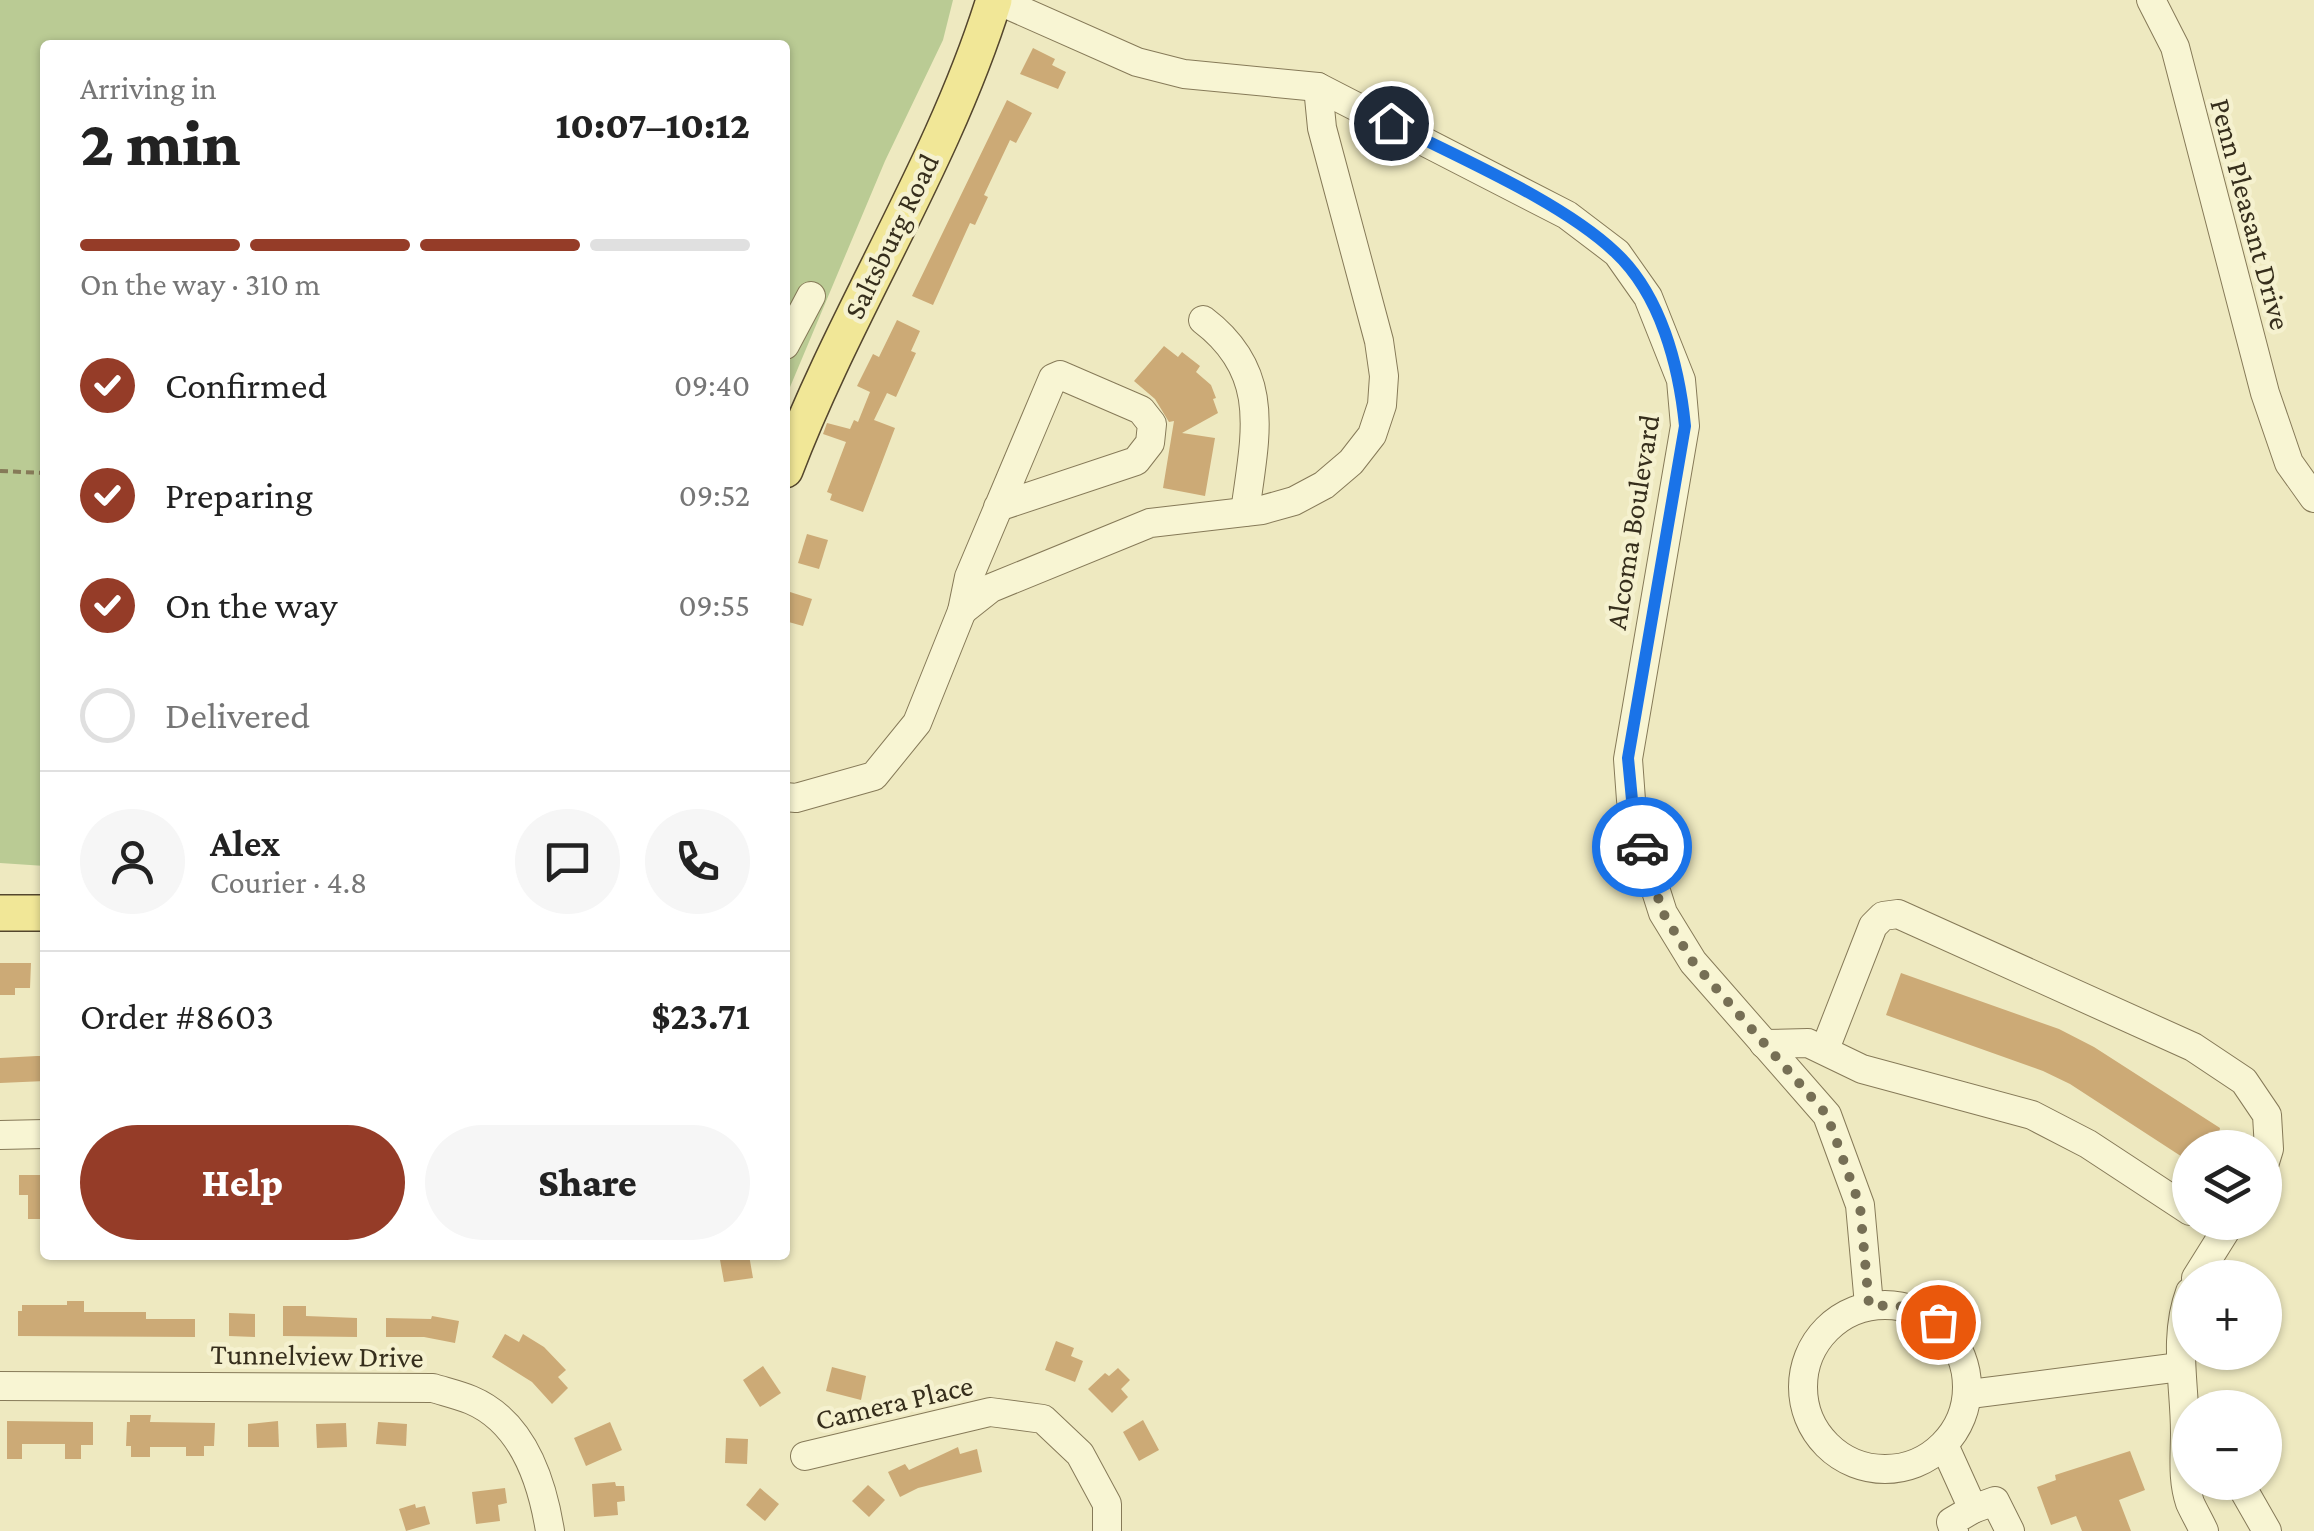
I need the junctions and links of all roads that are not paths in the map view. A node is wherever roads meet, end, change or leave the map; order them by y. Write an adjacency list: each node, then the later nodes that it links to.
1 (996, 0): 3 (street, Alcoma Boulevard); 7 (main road, Saltsburg Road)
2 (2151, 0): 9 (street, Penn Pleasant Drive)
3 (1318, 86): 11 (street); 16 (street, Alcoma Boulevard)
4 (811, 296): 6 (street)
5 (1203, 320): 11 (street)
6 (790, 336)
7 (797, 404): 8 (main road, Saltsburg Road)
8 (790, 442)
9 (2314, 498)
10 (998, 507): 10 (street); 12 (street)
11 (1244, 512): 12 (street)
12 (962, 611): 13 (street)
13 (790, 797)
14 (0, 913): 15 (main road)
15 (40, 914)
16 (1764, 1044): 17 (street); 22 (street, Alcoma Boulevard)
17 (1825, 1049): 18 (street); 21 (street)
18 (2268, 1130)
19 (40, 1134): 20 (street)
20 (0, 1135)
21 (2172, 1199)
22 (1869, 1305): 25 (street); 26 (street)
23 (2172, 1368): 25 (street)
24 (0, 1386): 31 (street, Tunnelview Drive)
25 (1970, 1394): 26 (street)
26 (1944, 1445): 30 (street)
27 (805, 1456): 32 (street, Camera Place)
28 (2190, 1500): 35 (street)
29 (2249, 1500): 36 (street)
30 (1973, 1509): 33 (street); 34 (street)
31 (550, 1531)
32 (1106, 1531)
33 (1954, 1531)
34 (2010, 1531)
35 (2204, 1531)
36 (2267, 1531)

